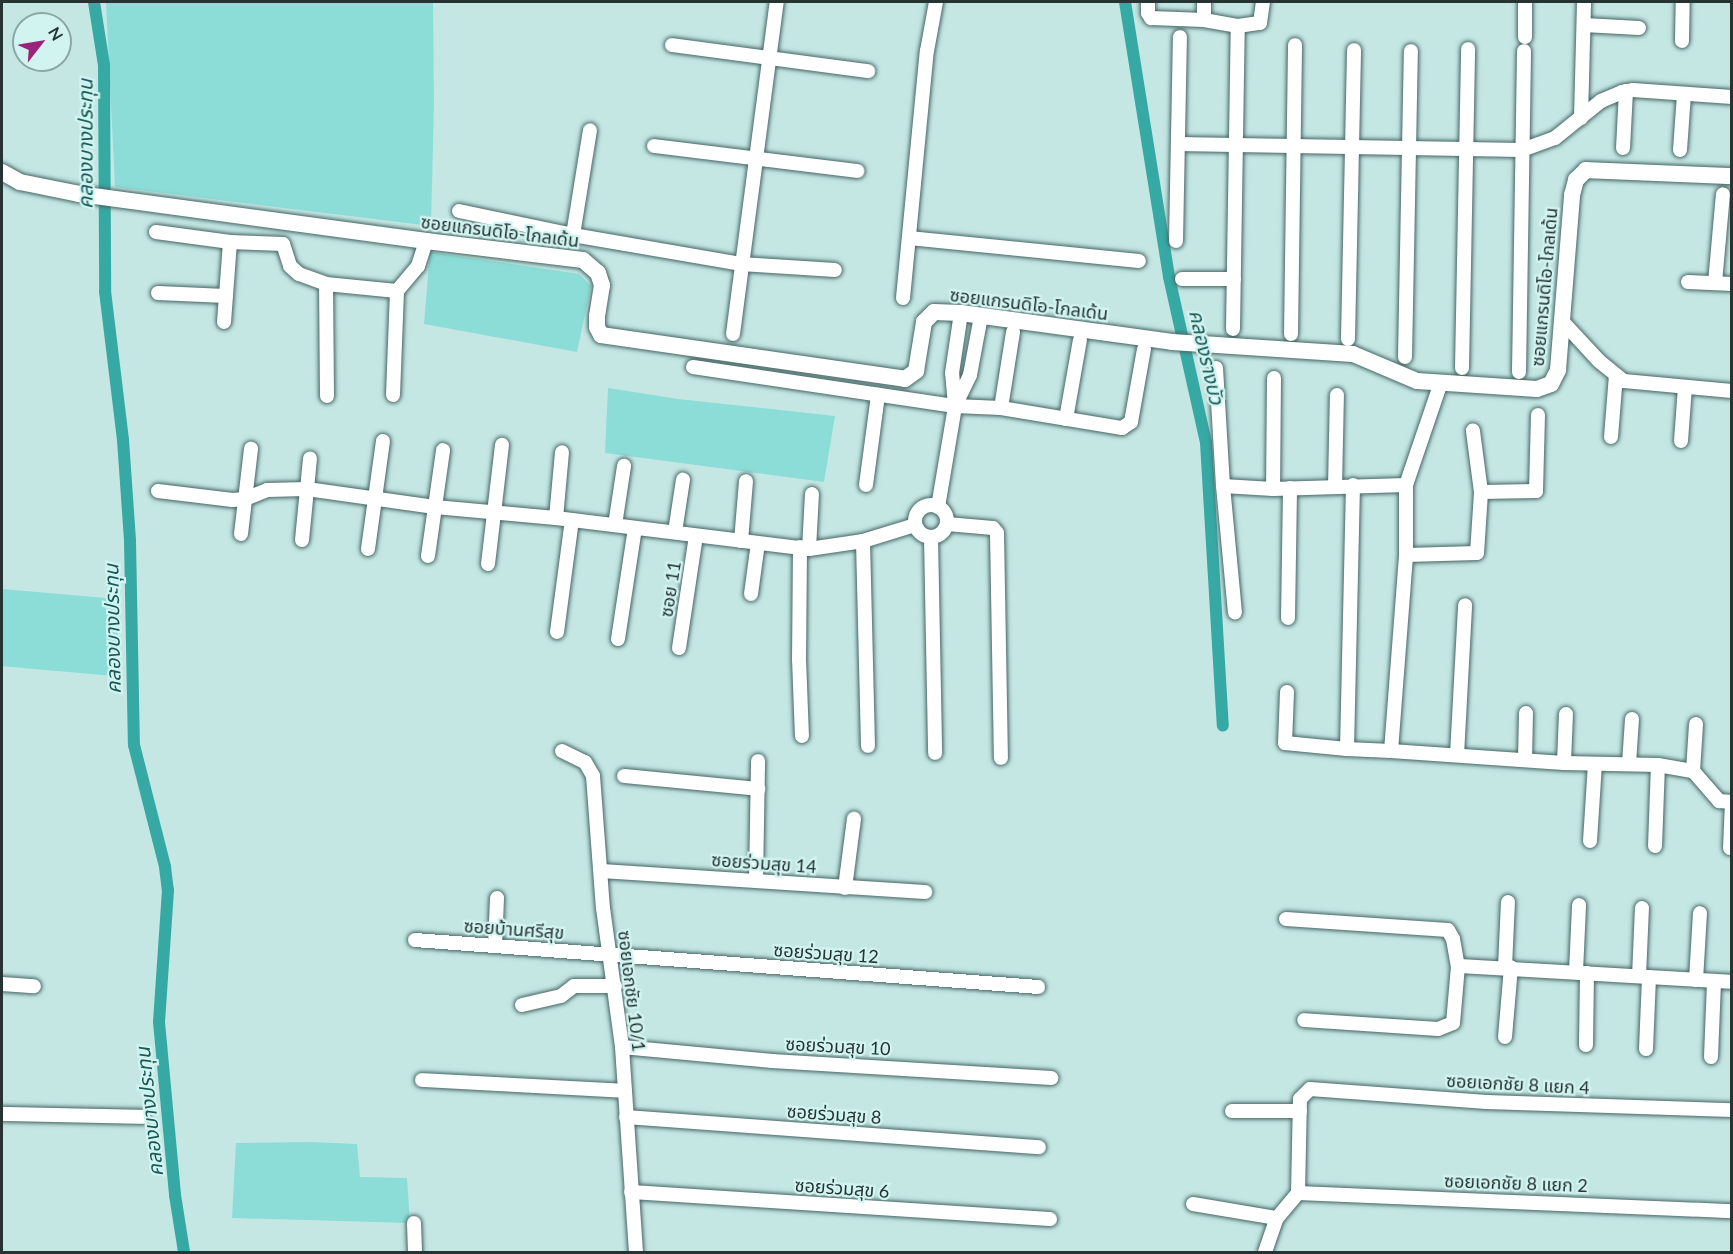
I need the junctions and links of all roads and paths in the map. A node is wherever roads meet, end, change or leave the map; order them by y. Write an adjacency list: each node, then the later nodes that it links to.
1 (777, 2): 20 (street)
2 (936, 2): 45 (street)
3 (1148, 2): 9 (street)
4 (1204, 2): 9 (street)
5 (1263, 2): 11 (street)
6 (1525, 2): 35 (street)
7 (1584, 2): 10 (street)
8 (1683, 2): 14 (street)
9 (1204, 20): 11 (street)
10 (1584, 25): 12 (street); 25 (street)
11 (1238, 26): 28 (street)
12 (1639, 28)
13 (1180, 36): 27 (street)
14 (1682, 41)
15 (672, 45): 20 (street)
16 (1295, 45): 30 (street)
17 (1468, 49): 34 (street)
18 (1354, 50): 31 (street)
19 (1411, 51): 32 (street)
20 (770, 57): 21 (street); 37 (street)
21 (868, 70)
22 (1626, 91): 23 (street); 25 (street); 33 (street)
23 (1684, 94): 24 (street); 36 (street)
24 (1731, 97)
25 (1581, 118): 35 (street)
26 (590, 130): 44 (street)
27 (1178, 144): 28 (street); 47 (street)
28 (1235, 145): 30 (street); 53 (street)
29 (654, 146): 37 (street)
30 (1293, 146): 31 (street); 69 (street)
31 (1350, 147): 32 (street); 70 (street)
32 (1408, 148): 34 (street); 73 (street)
33 (1623, 148)
34 (1466, 149): 35 (street); 76 (street)
35 (1522, 150): 77 (street)
36 (1680, 150)
37 (757, 158): 38 (street); 50 (street)
38 (857, 171)
39 (2, 172): 46 (street, ซอยแกรนดิโอ-โกลเด้น)
40 (1731, 176): 64 (street, ซอยแกรนดิโอ-โกลเด้น)
41 (1723, 194): 55 (street)
42 (459, 211): 44 (street)
43 (156, 232): 48 (street)
44 (573, 235): 50 (street)
45 (909, 238): 49 (street); 61 (street)
46 (426, 241): 58 (street); 62 (street, ซอยแกรนดิโอ-โกลเด้น)
47 (1176, 241)
48 (230, 242): 56 (street); 60 (street)
49 (1139, 261)
50 (741, 264): 51 (street); 68 (street)
51 (835, 270)
52 (1182, 279): 53 (street)
53 (1234, 279): 66 (street)
54 (1688, 282): 55 (street)
55 (1715, 283): 57 (street)
56 (326, 284): 58 (street); 86 (street)
57 (1731, 284)
58 (397, 291): 84 (street)
59 (158, 293): 60 (street)
60 (226, 296): 65 (street)
61 (903, 298)
62 (961, 313): 63 (street, ซอยแกรนดิโอ-โกลเด้น); 87 (street)
63 (981, 316): 80 (street, ซอยแกรนดิโอ-โกลเด้น); 87 (street)
64 (1562, 321): 78 (street); 80 (street, ซอยแกรนดิโอ-โกลเด้น)
65 (224, 322)
66 (1233, 329)
67 (1013, 332): 88 (street)
68 (733, 334)
69 (1291, 334)
70 (1348, 339)
71 (1080, 340): 90 (street)
72 (1144, 349): 90 (street)
73 (1404, 357)
74 (693, 367): 83 (street)
75 (1216, 368): 106 (street)
76 (1462, 368)
77 (1519, 372)
78 (1616, 375): 81 (street); 92 (street)
79 (1274, 378): 110 (street)
80 (1440, 385): 105 (street)
81 (1685, 387): 82 (street); 94 (street)
82 (1731, 391)
83 (879, 394): 87 (street); 103 (street)
84 (393, 395)
85 (1336, 395): 107 (street)
86 (327, 396)
87 (955, 406): 88 (street); 117 (street)
88 (1001, 408): 90 (street)
89 (1538, 415): 112 (street)
90 (1066, 419)
91 (1473, 431): 112 (street)
92 (1611, 437)
93 (383, 441): 115 (street)
94 (1681, 441)
95 (502, 445): 118 (street)
96 (251, 449): 114 (street)
97 (443, 450): 116 (street)
98 (562, 452): 119 (street)
99 (310, 458): 109 (street)
100 (624, 466): 122 (street)
101 (682, 480): 125 (street)
102 (746, 481): 130 (street)
103 (866, 485)
104 (1353, 485): 105 (street); 107 (street); 152 (street)
105 (1406, 485): 135 (street)
106 (1223, 486): 110 (street); 140 (street)
107 (1335, 487): 108 (street)
108 (1290, 488): 110 (street); 141 (street)
109 (307, 489): 114 (street); 115 (street); 129 (street)
110 (1273, 489)
111 (158, 491): 114 (street)
112 (1481, 492): 135 (street)
113 (812, 494): 133 (street)
114 (245, 499): 126 (street)
115 (375, 499): 116 (street); 134 (street)
116 (435, 507): 118 (street); 136 (street)
117 (938, 507): 121 (street); 123 (street)
118 (494, 512): 119 (street); 137 (street)
119 (556, 518): 120 (street)
120 (572, 520): 122 (street); 142 (street)
121 (947, 524): 128 (street); 157 (street)
122 (615, 525): 124 (street)
123 (915, 525): 128 (street); 131 (street)
124 (635, 528): 125 (street); 143 (street)
125 (675, 532): 127 (street)
126 (241, 534)
127 (696, 536): 130 (street); 144 (street, ซอย 11)
128 (931, 537): 155 (street)
129 (302, 540)
130 (741, 541): 132 (street)
131 (863, 541): 133 (street); 151 (street)
132 (758, 543): 133 (street); 138 (street)
133 (804, 548): 150 (street)
134 (368, 549)
135 (1406, 555): 154 (street)
136 (428, 556)
137 (488, 564)
138 (751, 594)
139 (1465, 605): 156 (street)
140 (1235, 612)
141 (1288, 618)
142 (557, 633)
143 (618, 639)
144 (679, 648)
145 (1287, 692): 152 (street)
146 (1526, 713): 158 (street)
147 (1566, 714): 160 (street)
148 (1632, 719): 162 (street)
149 (1696, 724): 164 (street)
150 (802, 736)
151 (868, 746)
152 (1347, 748): 154 (street)
153 (562, 751): 171 (street, ซอยเอกชัย 10/1)
154 (1391, 751): 156 (street)
155 (935, 753)
156 (1457, 755): 158 (street)
157 (1001, 758)
158 (1525, 760): 160 (street)
159 (758, 761): 166 (street)
160 (1564, 763): 161 (street)
161 (1595, 764): 162 (street); 168 (street)
162 (1629, 764): 163 (street)
163 (1658, 765): 164 (street); 169 (street)
164 (1693, 771): 170 (street)
165 (624, 776): 166 (street)
166 (758, 789): 172 (street)
167 (854, 819): 173 (street)
168 (1590, 841)
169 (1655, 846)
170 (1730, 848)
171 (600, 871): 172 (street, ซอยร่วมสุข 14); 183 (street, ซอยเอกชัย 10/1)
172 (756, 880): 173 (street, ซอยร่วมสุข 14)
173 (845, 888): 174 (street, ซอยร่วมสุข 14)
174 (924, 892)
175 (497, 898): 182 (street)
176 (1508, 902): 185 (street)
177 (1579, 905): 186 (street)
178 (1642, 908): 187 (street)
179 (1700, 913): 188 (street)
180 (1286, 920): 184 (street)
181 (415, 940): 182 (street, ซอยบ้านศรีสุข)
182 (495, 946): 183 (street, ซอยบ้านศรีสุข)
183 (611, 954): 193 (street, ซอยเอกชัย 10/1); 194 (street, ซอยร่วมสุข 12)
184 (1458, 966): 185 (street); 196 (street)
185 (1508, 967): 186 (street); 197 (street)
186 (1582, 973): 187 (street); 198 (street)
187 (1644, 977): 188 (street); 200 (street)
188 (1696, 980): 189 (street)
189 (1714, 981): 190 (street); 201 (street)
190 (1731, 982)
191 (2, 984): 192 (street)
192 (34, 986)
193 (615, 986): 195 (street); 199 (street, ซอยเอกชัย 10/1)
194 (1038, 987)
195 (522, 1005)
196 (1304, 1020)
197 (1505, 1036)
198 (1586, 1046)
199 (622, 1047): 202 (street, ซอยร่วมสุข 10); 204 (street, ซอยเอกชัย 10/1)
200 (1646, 1049)
201 (1711, 1056)
202 (1052, 1078)
203 (422, 1080): 204 (street)
204 (625, 1091): 210 (street, ซอยเอกชัย 10/1)
205 (1731, 1110): 206 (street, ซอยเอกชัย 8 แยก 4)
206 (1300, 1111): 207 (street); 213 (street)
207 (1232, 1112)
208 (2, 1114): 209 (street)
209 (143, 1117)
210 (626, 1117): 211 (street, ซอยร่วมสุข 8); 212 (street, ซอยเอกชัย 10/1)
211 (1039, 1147)
212 (632, 1192): 217 (street, ซอยร่วมสุข 6); 220 (street, ซอยเอกชัย 10/1)
213 (1298, 1192): 215 (street, ซอยเอกชัย 8 แยก 2); 216 (street)
214 (1193, 1204): 216 (street)
215 (1731, 1211)
216 (1277, 1218): 221 (street)
217 (1050, 1219)
218 (414, 1223): 219 (street)
219 (416, 1252)
220 (636, 1252)
221 (1265, 1252)

